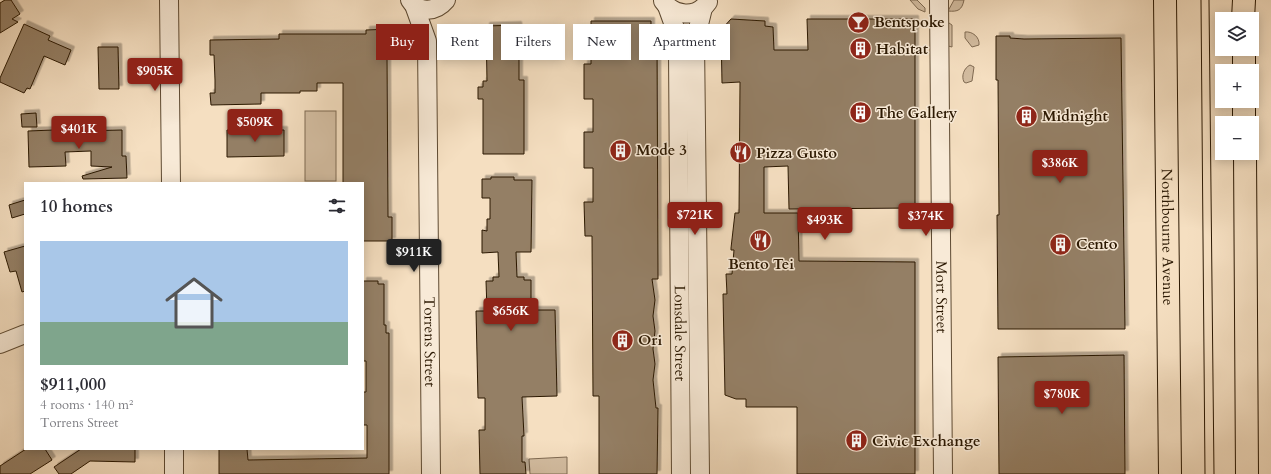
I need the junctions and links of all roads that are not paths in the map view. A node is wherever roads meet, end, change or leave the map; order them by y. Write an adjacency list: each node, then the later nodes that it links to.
1 (169, 0): 15 (street)
2 (939, 0): 26 (street, Mort Street)
3 (1166, 0): 27 (highway, Northbourne Avenue)
4 (1244, 0): 9 (highway)
5 (445, 1): 6 (street); 11 (street, Torrens Street)
6 (410, 2): 10 (street, Torrens Street)
7 (663, 2): 8 (street); 13 (street, Lonsdale Street)
8 (709, 3): 13 (street, Lonsdale Street)
9 (1244, 12)
10 (420, 24)
11 (429, 37)
12 (427, 60): 23 (street, Torrens Street)
13 (687, 134): 16 (street, Lonsdale Street)
14 (1245, 160): 28 (highway)
15 (171, 182)
16 (689, 269): 19 (street, Lonsdale Street); 20 (street, Lonsdale Street)
17 (24, 334): 18 (street)
18 (0, 344)
19 (681, 398): 20 (street, Lonsdale Street); 24 (street, Lonsdale Street)
20 (699, 398): 25 (street, Lonsdale Street)
21 (174, 450): 22 (street)
22 (174, 474)
23 (431, 474)
24 (681, 474)
25 (700, 474)
26 (943, 474)
27 (1170, 474)
28 (1247, 474)

